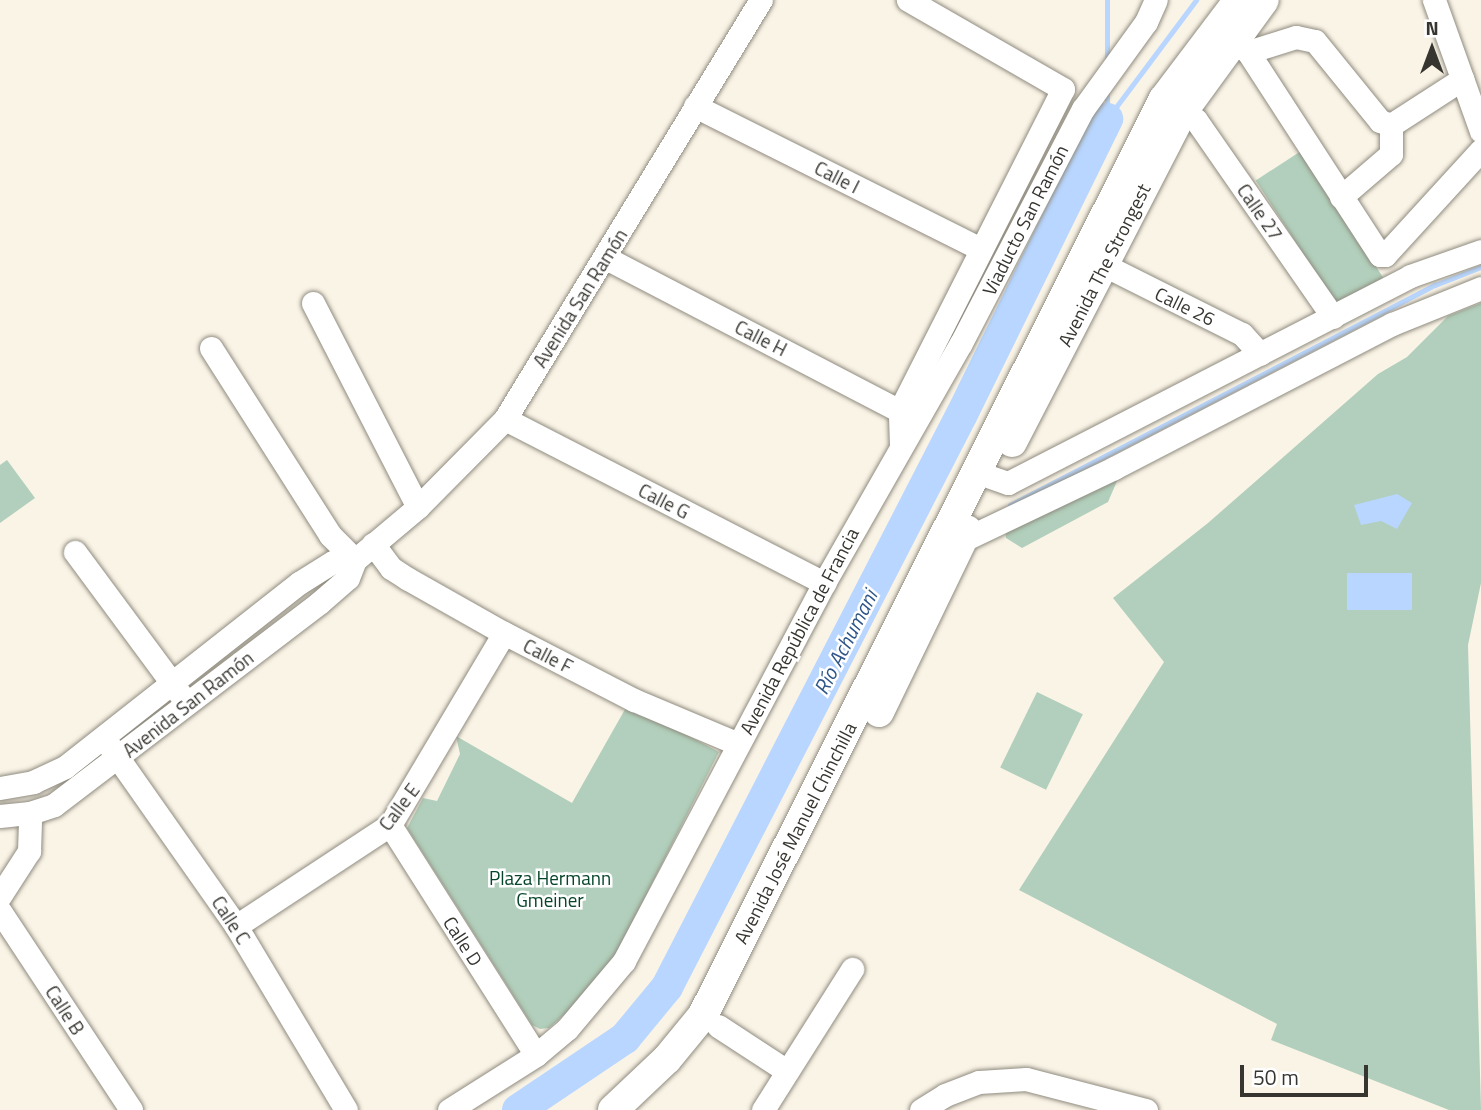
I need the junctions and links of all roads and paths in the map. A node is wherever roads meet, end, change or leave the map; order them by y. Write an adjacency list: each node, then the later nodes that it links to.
1 (761, 0): 10 (street, Avenida San Ramón)
2 (908, 0): 15 (street, Avenida República de Francia)
3 (1156, 0): 24 (street, Viaducto San Ramón)
4 (1239, 0): 7 (main road, Avenida The Strongest)
5 (1265, 0): 7 (main road, Avenida The Strongest)
6 (1434, 0): 8 (street)
7 (1232, 40): 9 (main road, Avenida The Strongest); 11 (street); 14 (street)
8 (1462, 79): 11 (street); 12 (street)
9 (1173, 105): 18 (main road, Avenida The Strongest); 21 (street, Calle 27)
10 (695, 106): 15 (street, Calle I); 17 (street, Avenida San Ramón)
11 (1391, 125): 14 (street)
12 (1481, 131)
13 (1481, 150): 14 (street)
14 (1341, 197)
15 (978, 248): 24 (street, Avenida República de Francia)
16 (1481, 251): 21 (street)
17 (606, 258): 24 (street, Calle H); 25 (street, Avenida San Ramón)
18 (1095, 260): 23 (street, Calle 26); 26 (main road, Avenida The Strongest)
19 (1481, 288): 28 (street)
20 (313, 303): 27 (street)
21 (1333, 317): 23 (street)
22 (211, 348): 31 (street)
23 (1260, 354): 26 (street)
24 (907, 415): 32 (street, Avenida República de Francia)
25 (505, 419): 27 (street, Avenida San Ramón); 32 (street, Calle G)
26 (983, 476): 28 (main road, Avenida The Strongest)
27 (418, 507): 29 (street, Avenida San Ramón)
28 (952, 536): 47 (main road, Avenida José Manuel Chinchilla)
29 (373, 544): 31 (street, Avenida San Ramón); 33 (street, Calle F)
30 (75, 552): 34 (street)
31 (355, 560): 34 (street, Avenida San Ramón); 35 (street, Avenida San Ramón)
32 (824, 583): 37 (street, Avenida República de Francia)
33 (504, 633): 37 (street, Calle F); 42 (street, Calle E)
34 (173, 684): 35 (street); 36 (street, Avenida San Ramón)
35 (187, 704): 38 (street, Avenida San Ramón)
36 (104, 738): 38 (street, Calle C); 39 (street, Avenida San Ramón)
37 (738, 744): 48 (street, Avenida República de Francia)
38 (119, 757): 40 (street, Avenida San Ramón); 45 (street, Calle C)
39 (0, 789)
40 (30, 813): 41 (street, Avenida San Ramón); 43 (street)
41 (0, 816)
42 (390, 825): 45 (street, Calle E); 48 (street, Calle D)
43 (0, 896)
44 (0, 911): 51 (street, Calle B)
45 (236, 926): 52 (street, Calle C)
46 (852, 969): 49 (street)
47 (711, 1020): 49 (street); 54 (main road, Avenida José Manuel Chinchilla); 55 (main road, Avenida José Manuel Chinchilla)
48 (536, 1055): 53 (street, Avenida República de Francia)
49 (788, 1072): 56 (street)
50 (1072, 1100): 57 (street); 58 (street)
51 (131, 1110)
52 (346, 1110)
53 (449, 1110)
54 (613, 1110)
55 (643, 1110)
56 (763, 1110)
57 (921, 1110)
58 (1146, 1110)

